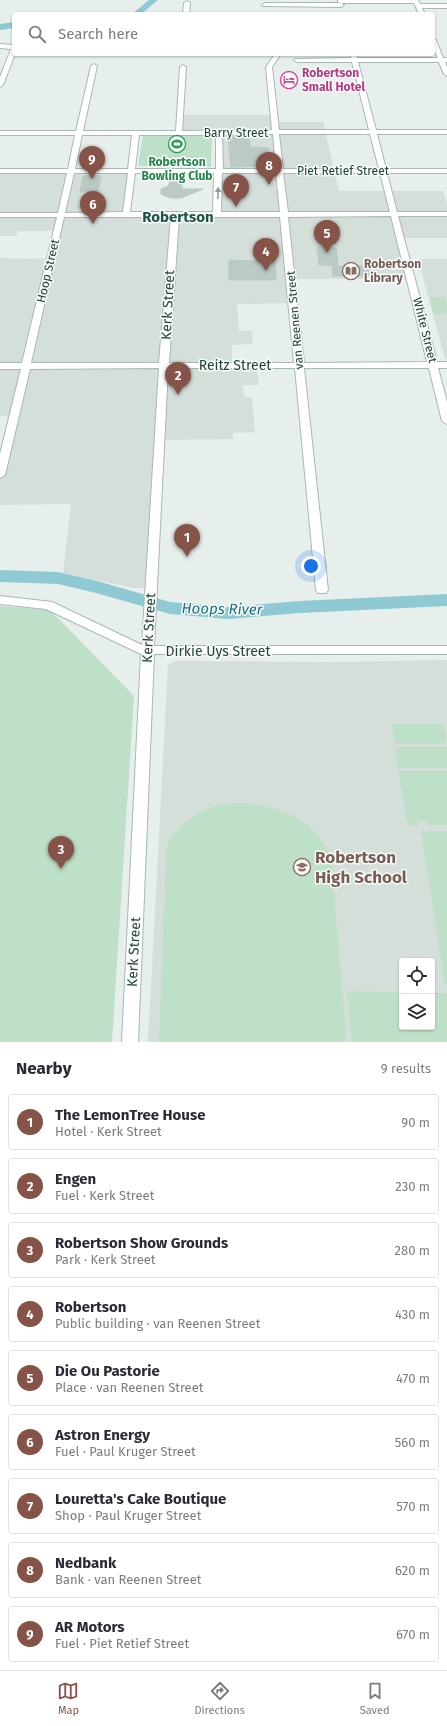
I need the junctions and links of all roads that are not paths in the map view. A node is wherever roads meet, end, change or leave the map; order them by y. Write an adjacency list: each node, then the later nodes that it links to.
1 (187, 3): 6 (street)
2 (418, 3): 3 (street); 5 (street); 7 (street)
3 (341, 4): 4 (street)
4 (264, 6)
5 (447, 6)
6 (186, 12)
7 (421, 12)
8 (435, 44): 15 (street)
9 (0, 46): 10 (street)
10 (12, 49)
11 (12, 54): 19 (street)
12 (277, 56): 27 (street, van Reenen Street)
13 (354, 57): 14 (street); 15 (street); 20 (street, White Street)
14 (297, 60)
15 (444, 60): 18 (street)
16 (94, 66): 23 (street, Hoop Street)
17 (183, 67): 25 (street)
18 (447, 74)
19 (0, 85)
20 (374, 132): 21 (street, Barry Street); 27 (street, Barry Street); 33 (street, White Street)
21 (447, 132)
22 (0, 133): 23 (street, Barry Street)
23 (80, 133): 24 (street, Barry Street); 29 (street, Hoop Street)
24 (136, 133): 25 (street, Barry Street); 30 (street)
25 (179, 133): 26 (street, Barry Street)
26 (219, 133): 27 (street, Barry Street); 31 (street)
27 (276, 133): 32 (street, van Reenen Street)
28 (0, 171): 29 (street, Piet Retief Street)
29 (70, 171): 30 (street, Piet Retief Street); 39 (street, Hoop Street)
30 (130, 171): 31 (street, Piet Retief Street); 40 (street)
31 (219, 171): 32 (street, Piet Retief Street); 42 (street, one-way to 31)
32 (280, 171): 33 (street, Piet Retief Street); 35 (street, van Reenen Street)
33 (384, 171): 34 (street, Piet Retief Street); 36 (street, White Street)
34 (447, 171)
35 (285, 214): 36 (street); 42 (street); 43 (street, van Reenen Street)
36 (395, 214): 37 (street); 45 (street, White Street)
37 (447, 214)
38 (0, 215): 39 (street)
39 (60, 215): 40 (street); 48 (street, Hoop Street)
40 (126, 215): 41 (street)
41 (175, 215): 42 (street); 44 (street, Kerk Street)
42 (217, 215)
43 (299, 364): 44 (street, Reitz Street); 45 (street, Reitz Street); 51 (street, van Reenen Street)
44 (164, 365): 48 (street, Reitz Street); 54 (street, Kerk Street)
45 (434, 365): 46 (street, Reitz Street); 49 (street, White Street)
46 (447, 365)
47 (0, 366): 48 (street, Reitz Street)
48 (26, 366): 50 (street, Hoop Street)
49 (447, 421)
50 (0, 475)
51 (322, 590)
52 (0, 600): 54 (street, Dirkie Uys Street)
53 (447, 650): 54 (street, Dirkie Uys Street)
54 (149, 651): 55 (street, Kerk Street)
55 (130, 1042)

